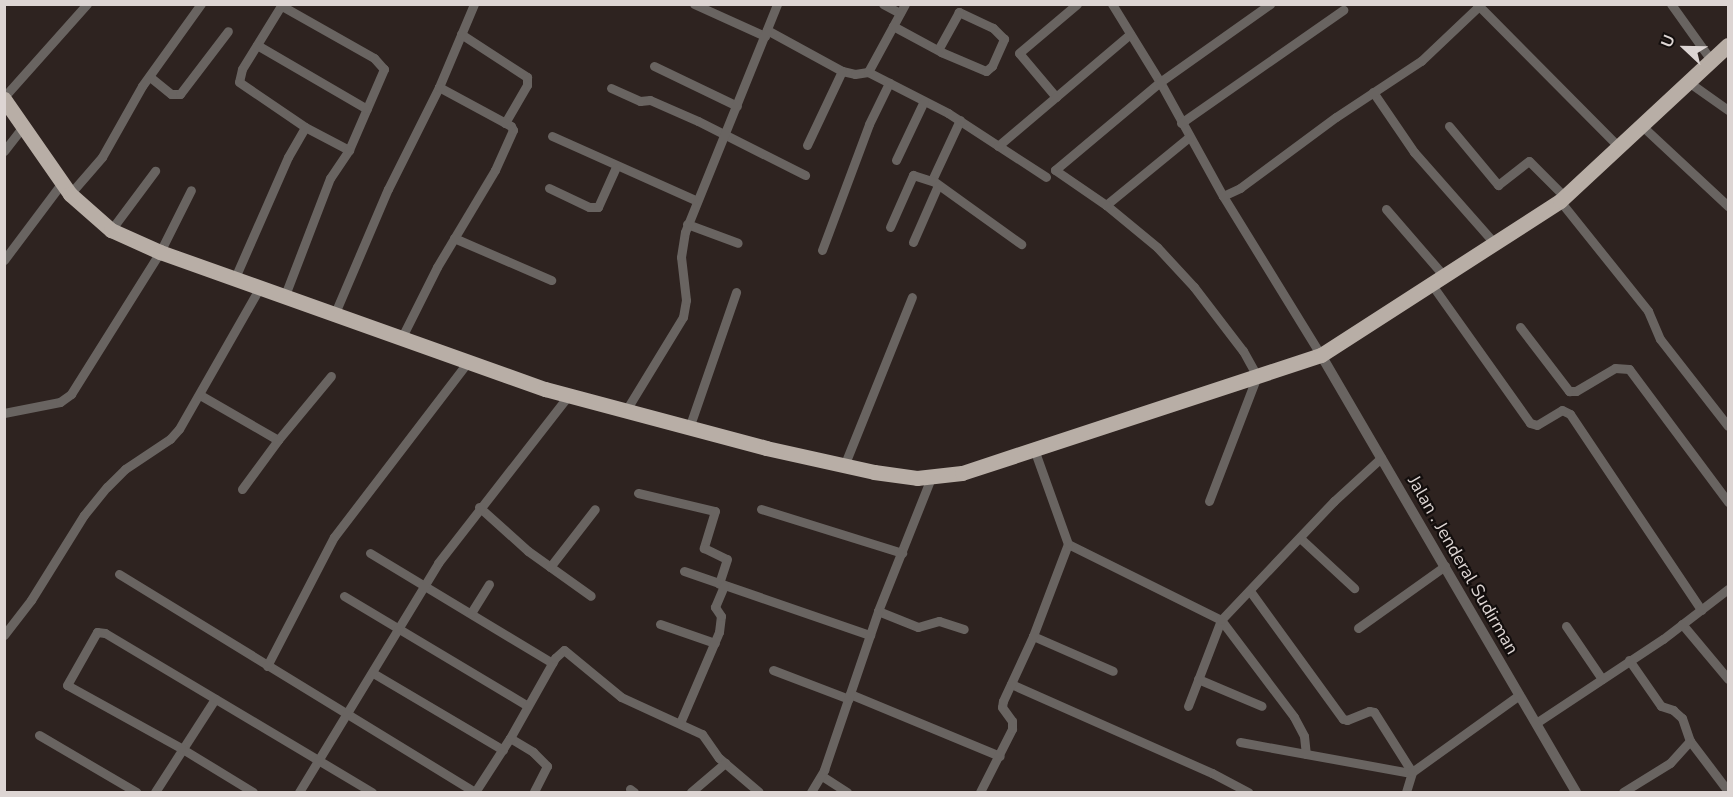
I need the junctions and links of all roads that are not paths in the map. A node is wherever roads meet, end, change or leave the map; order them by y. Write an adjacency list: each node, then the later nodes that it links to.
1 (87, 4): 35 (street)
2 (201, 4): 28 (street)
3 (474, 4): 19 (street)
4 (694, 4): 18 (street)
5 (777, 4): 18 (street)
6 (883, 4): 14 (street)
7 (1077, 4): 36 (street)
8 (1112, 4): 20 (street)
9 (1270, 4): 30 (street)
10 (1671, 4): 24 (street)
11 (282, 5): 21 (street); 39 (street)
12 (1478, 5): 34 (street); 53 (street)
13 (961, 8): 23 (street); 23 (street)
14 (903, 9): 16 (street)
15 (1343, 10): 42 (street)
16 (893, 26): 23 (street); 27 (street)
17 (228, 31): 28 (street)
18 (766, 33): 26 (street); 38 (street)
19 (461, 34): 32 (street); 43 (street)
20 (1130, 34): 30 (street); 36 (street)
21 (257, 45): 39 (street); 47 (street)
22 (1728, 45): 24 (highway)
23 (938, 50)
24 (1711, 60): 29 (highway)
25 (654, 66): 38 (street)
26 (842, 71): 27 (street); 51 (street)
27 (868, 72): 31 (street)
28 (150, 76): 63 (street)
29 (1687, 81): 40 (street); 44 (highway)
30 (1161, 82): 42 (street); 68 (street)
31 (889, 83): 37 (street); 79 (street)
32 (440, 87): 43 (street); 89 (street)
33 (611, 88): 48 (street)
34 (1373, 92): 65 (street); 78 (street)
35 (4, 98): 46 (highway)
36 (1056, 98): 52 (street)
37 (924, 101): 41 (street); 56 (street)
38 (737, 106): 48 (street)
39 (367, 109): 54 (street)
40 (1728, 110)
41 (960, 120): 52 (street); 61 (street)
42 (1183, 121): 50 (street)
43 (505, 123): 74 (street)
44 (1641, 125): 53 (highway); 69 (street)
45 (1449, 126): 66 (street)
46 (23, 127): 55 (street); 63 (highway)
47 (304, 127): 54 (street); 82 (street)
48 (723, 135): 59 (street); 67 (street)
49 (552, 136): 57 (street)
50 (1189, 137): 65 (street); 68 (street)
51 (807, 145)
52 (998, 146): 60 (street)
53 (1619, 147): 66 (highway)
54 (349, 150): 87 (street)
55 (4, 151)
56 (896, 160)
57 (616, 167): 62 (street); 67 (street)
58 (155, 171): 73 (street)
59 (805, 176)
60 (1046, 177)
61 (936, 183): 72 (street); 75 (street); 77 (street)
62 (549, 188)
63 (65, 189): 73 (highway); 81 (street)
64 (191, 190): 80 (street)
65 (1225, 195): 92 (street)
66 (1563, 199): 78 (highway); 100 (street)
67 (697, 201): 71 (street)
68 (1106, 205): 94 (street)
69 (1728, 206)
70 (1386, 209): 84 (street)
71 (687, 224): 76 (street); 98 (street)
72 (890, 227)
73 (111, 230): 80 (highway)
74 (454, 238): 83 (street); 91 (street)
75 (913, 242)
76 (738, 243)
77 (1021, 244)
78 (1496, 245): 84 (highway)
79 (822, 250)
80 (160, 252): 82 (highway); 99 (street)
81 (4, 260)
82 (234, 280): 85 (highway)
83 (550, 280)
84 (1439, 281): 92 (highway); 130 (street)
85 (259, 288): 87 (highway); 96 (street)
86 (736, 292): 101 (street)
87 (284, 297): 89 (highway)
88 (912, 297): 105 (street)
89 (335, 313): 91 (highway)
90 (1520, 327): 110 (street)
91 (402, 337): 93 (highway)
92 (1321, 355): 94 (highway); 104 (street, Jalan . Jenderal Sudirman)
93 (468, 362): 97 (highway); 146 (street)
94 (1257, 375): 103 (highway); 109 (street)
95 (331, 376): 102 (street)
96 (200, 395): 102 (street); 140 (street)
97 (568, 395): 98 (highway); 111 (street)
98 (625, 412): 101 (highway)
99 (4, 413)
100 (1728, 426)
101 (689, 428): 105 (highway)
102 (278, 440): 107 (street)
103 (1034, 449): 106 (highway); 115 (street)
104 (1381, 458): 114 (street); 118 (street, Jalan . Jenderal Sudirman)
105 (844, 466): 106 (highway)
106 (931, 478): 117 (street)
107 (242, 489)
108 (638, 493): 123 (street)
109 (1209, 501)
110 (1728, 502)
111 (479, 507): 119 (street); 124 (street)
112 (761, 508): 117 (street)
113 (596, 509): 119 (street)
114 (1300, 538): 125 (street); 127 (street)
115 (1068, 544): 133 (street); 142 (street)
116 (370, 553): 124 (street)
117 (902, 553): 131 (street)
118 (1445, 566): 137 (street); 154 (street, Jalan . Jenderal Sudirman)
119 (550, 567): 129 (street)
120 (684, 571): 123 (street)
121 (119, 574): 146 (street)
122 (489, 584): 132 (street)
123 (722, 585): 141 (street); 143 (street)
124 (423, 587): 132 (street); 138 (street)
125 (1354, 588)
126 (1728, 589): 130 (street)
127 (1250, 591): 133 (street); 173 (street)
128 (344, 596): 138 (street)
129 (591, 596)
130 (1701, 610): 135 (street)
131 (878, 611): 139 (street); 141 (street)
132 (471, 613): 145 (street)
133 (1221, 620): 150 (street); 169 (street)
134 (660, 624): 143 (street)
135 (1682, 624): 144 (street); 152 (street)
136 (1566, 626): 151 (street)
137 (1358, 628)
138 (398, 629): 149 (street); 157 (street)
139 (964, 630)
140 (4, 635)
141 (870, 635): 155 (street)
142 (1033, 636): 148 (street); 153 (street)
143 (715, 643): 161 (street)
144 (1629, 660): 151 (street); 165 (street)
145 (552, 663): 157 (street); 161 (street)
146 (267, 666): 160 (street)
147 (773, 670): 155 (street)
148 (1113, 671)
149 (373, 673): 160 (street); 168 (street)
150 (1198, 679): 158 (street); 159 (street)
151 (1602, 679): 162 (street)
152 (1728, 679)
153 (1011, 684): 170 (street); 188 (street)
154 (1519, 695): 162 (street, Jalan . Jenderal Sudirman); 173 (street)
155 (849, 696): 170 (street); 174 (street)
156 (215, 699): 167 (street); 167 (street); 171 (street)
157 (528, 706): 164 (street)
158 (1188, 706)
159 (1262, 706)
160 (347, 714): 171 (street); 182 (street)
161 (680, 723): 172 (street)
162 (1536, 723): 190 (street, Jalan . Jenderal Sudirman)
163 (39, 735): 177 (street)
164 (510, 738): 168 (street); 183 (street)
165 (1690, 741): 176 (street); 191 (street)
166 (1240, 742): 169 (street)
167 (184, 749): 178 (street); 179 (street)
168 (503, 750): 182 (street)
169 (1306, 754): 173 (street)
170 (1000, 756): 175 (street)
171 (318, 762): 180 (street); 181 (street)
172 (725, 763): 184 (street); 185 (street)
173 (1412, 773): 189 (street)
174 (822, 776): 186 (street); 187 (street)
175 (985, 791)
176 (1728, 791)
177 (136, 792)
178 (155, 792)
179 (253, 792)
180 (299, 792)
181 (372, 792)
182 (475, 792)
183 (534, 792)
184 (691, 792)
185 (759, 792)
186 (811, 792)
187 (847, 792)
188 (1248, 792)
189 (1406, 792)
190 (1576, 792)
191 (1623, 792)

